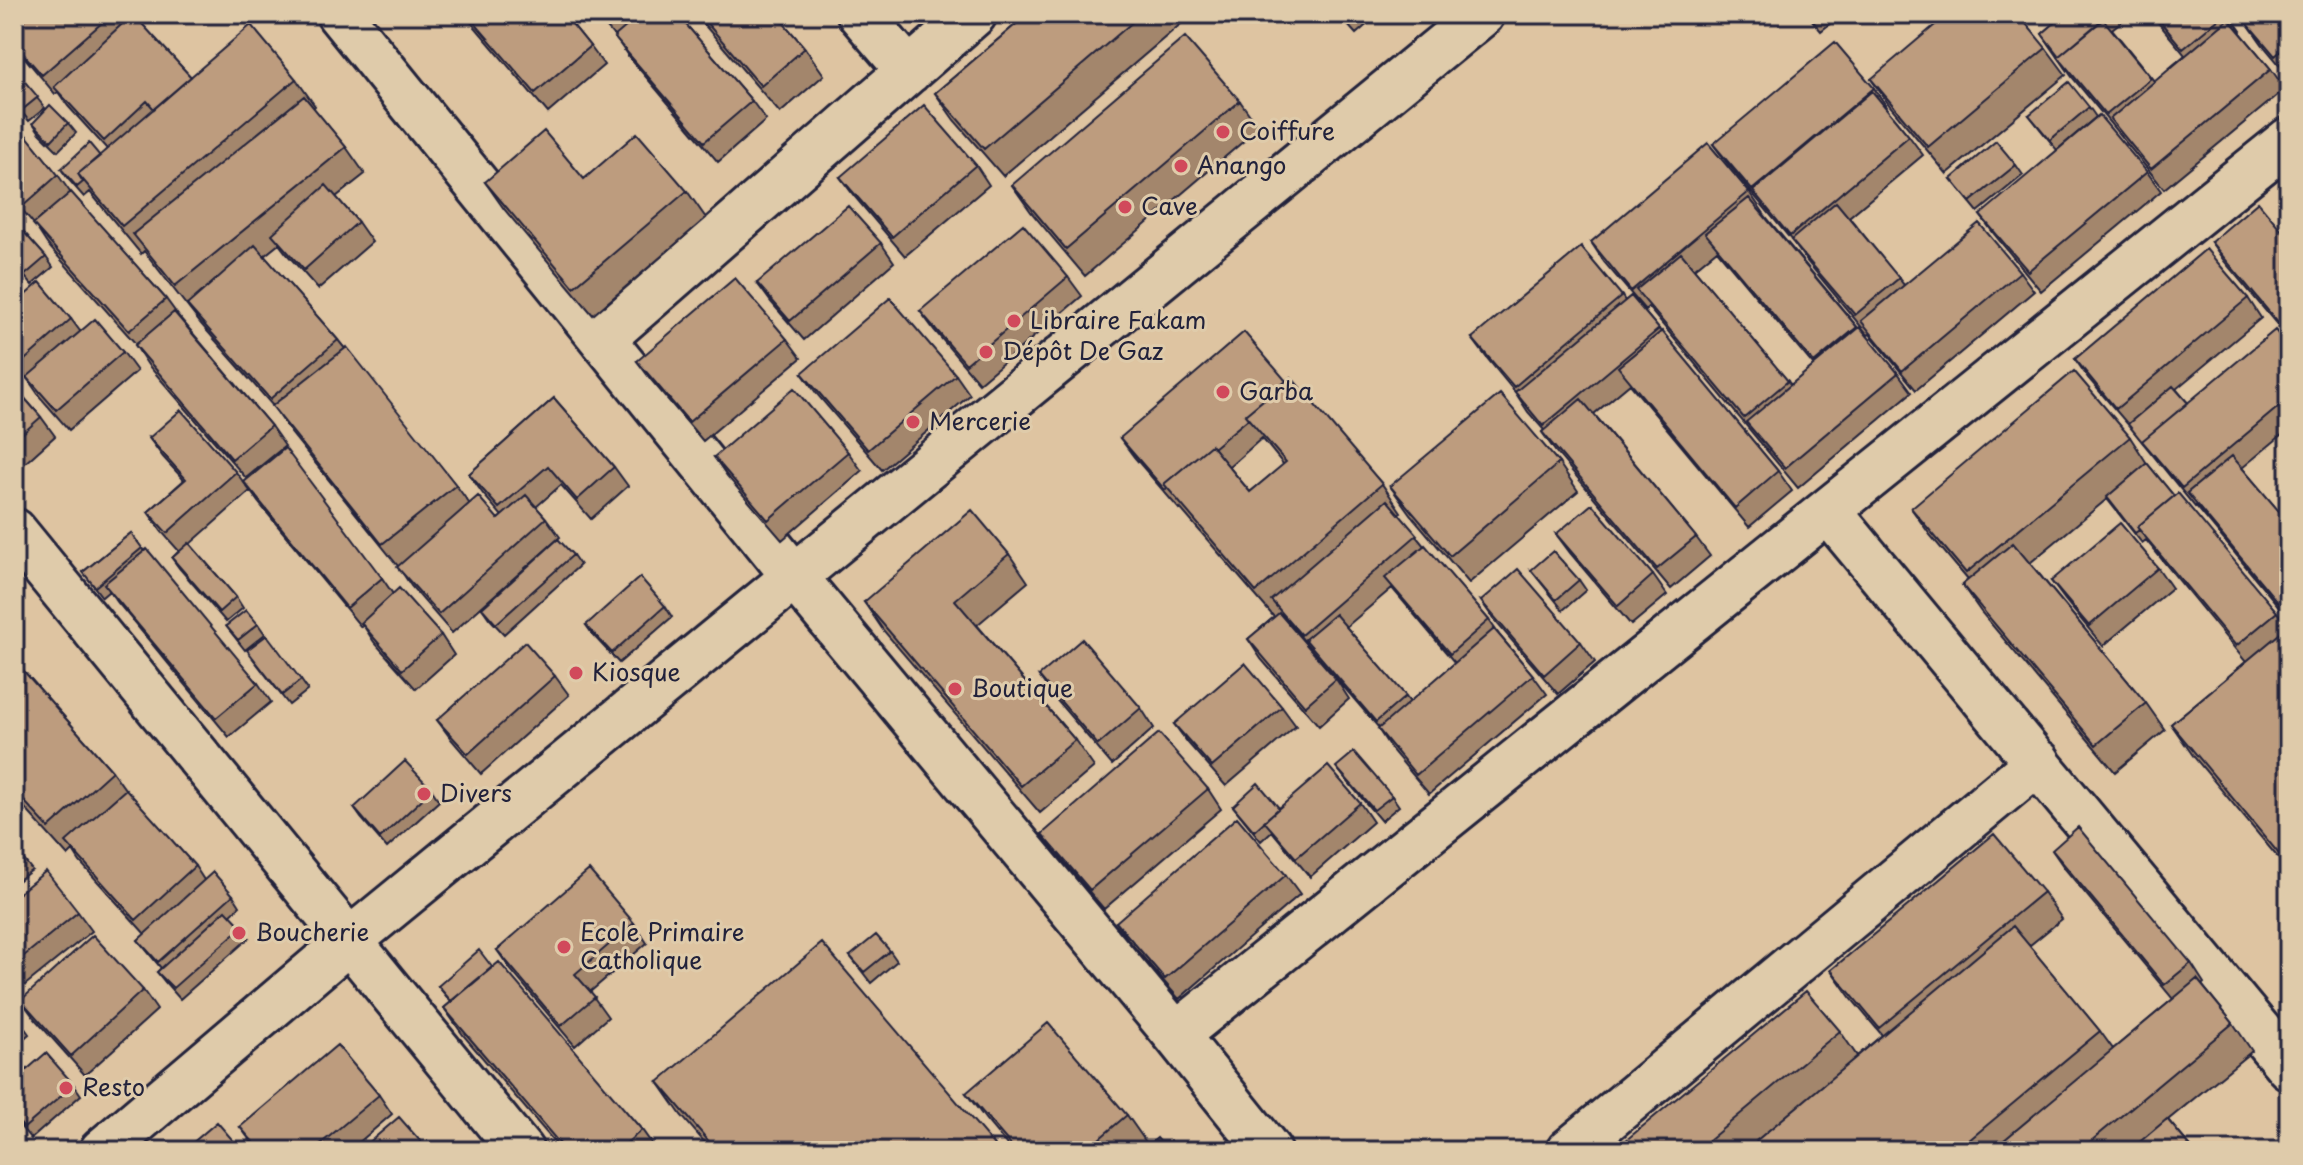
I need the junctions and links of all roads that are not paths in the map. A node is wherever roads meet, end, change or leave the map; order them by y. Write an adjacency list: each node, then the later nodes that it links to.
1 (339, 14): 7 (street)
2 (860, 14): 5 (street)
3 (974, 14): 5 (street)
4 (1482, 14): 10 (street)
5 (909, 71): 7 (street)
6 (2288, 144): 8 (street)
7 (602, 339): 10 (street)
8 (1829, 512): 11 (street); 13 (street)
9 (14, 531): 12 (street)
10 (794, 576): 12 (street); 13 (street)
11 (2038, 762): 14 (street); 18 (street)
12 (349, 941): 15 (street); 16 (street)
13 (1176, 1035): 17 (street)
14 (2289, 1067)
15 (102, 1151)
16 (521, 1151)
17 (1269, 1151)
18 (1569, 1151)

